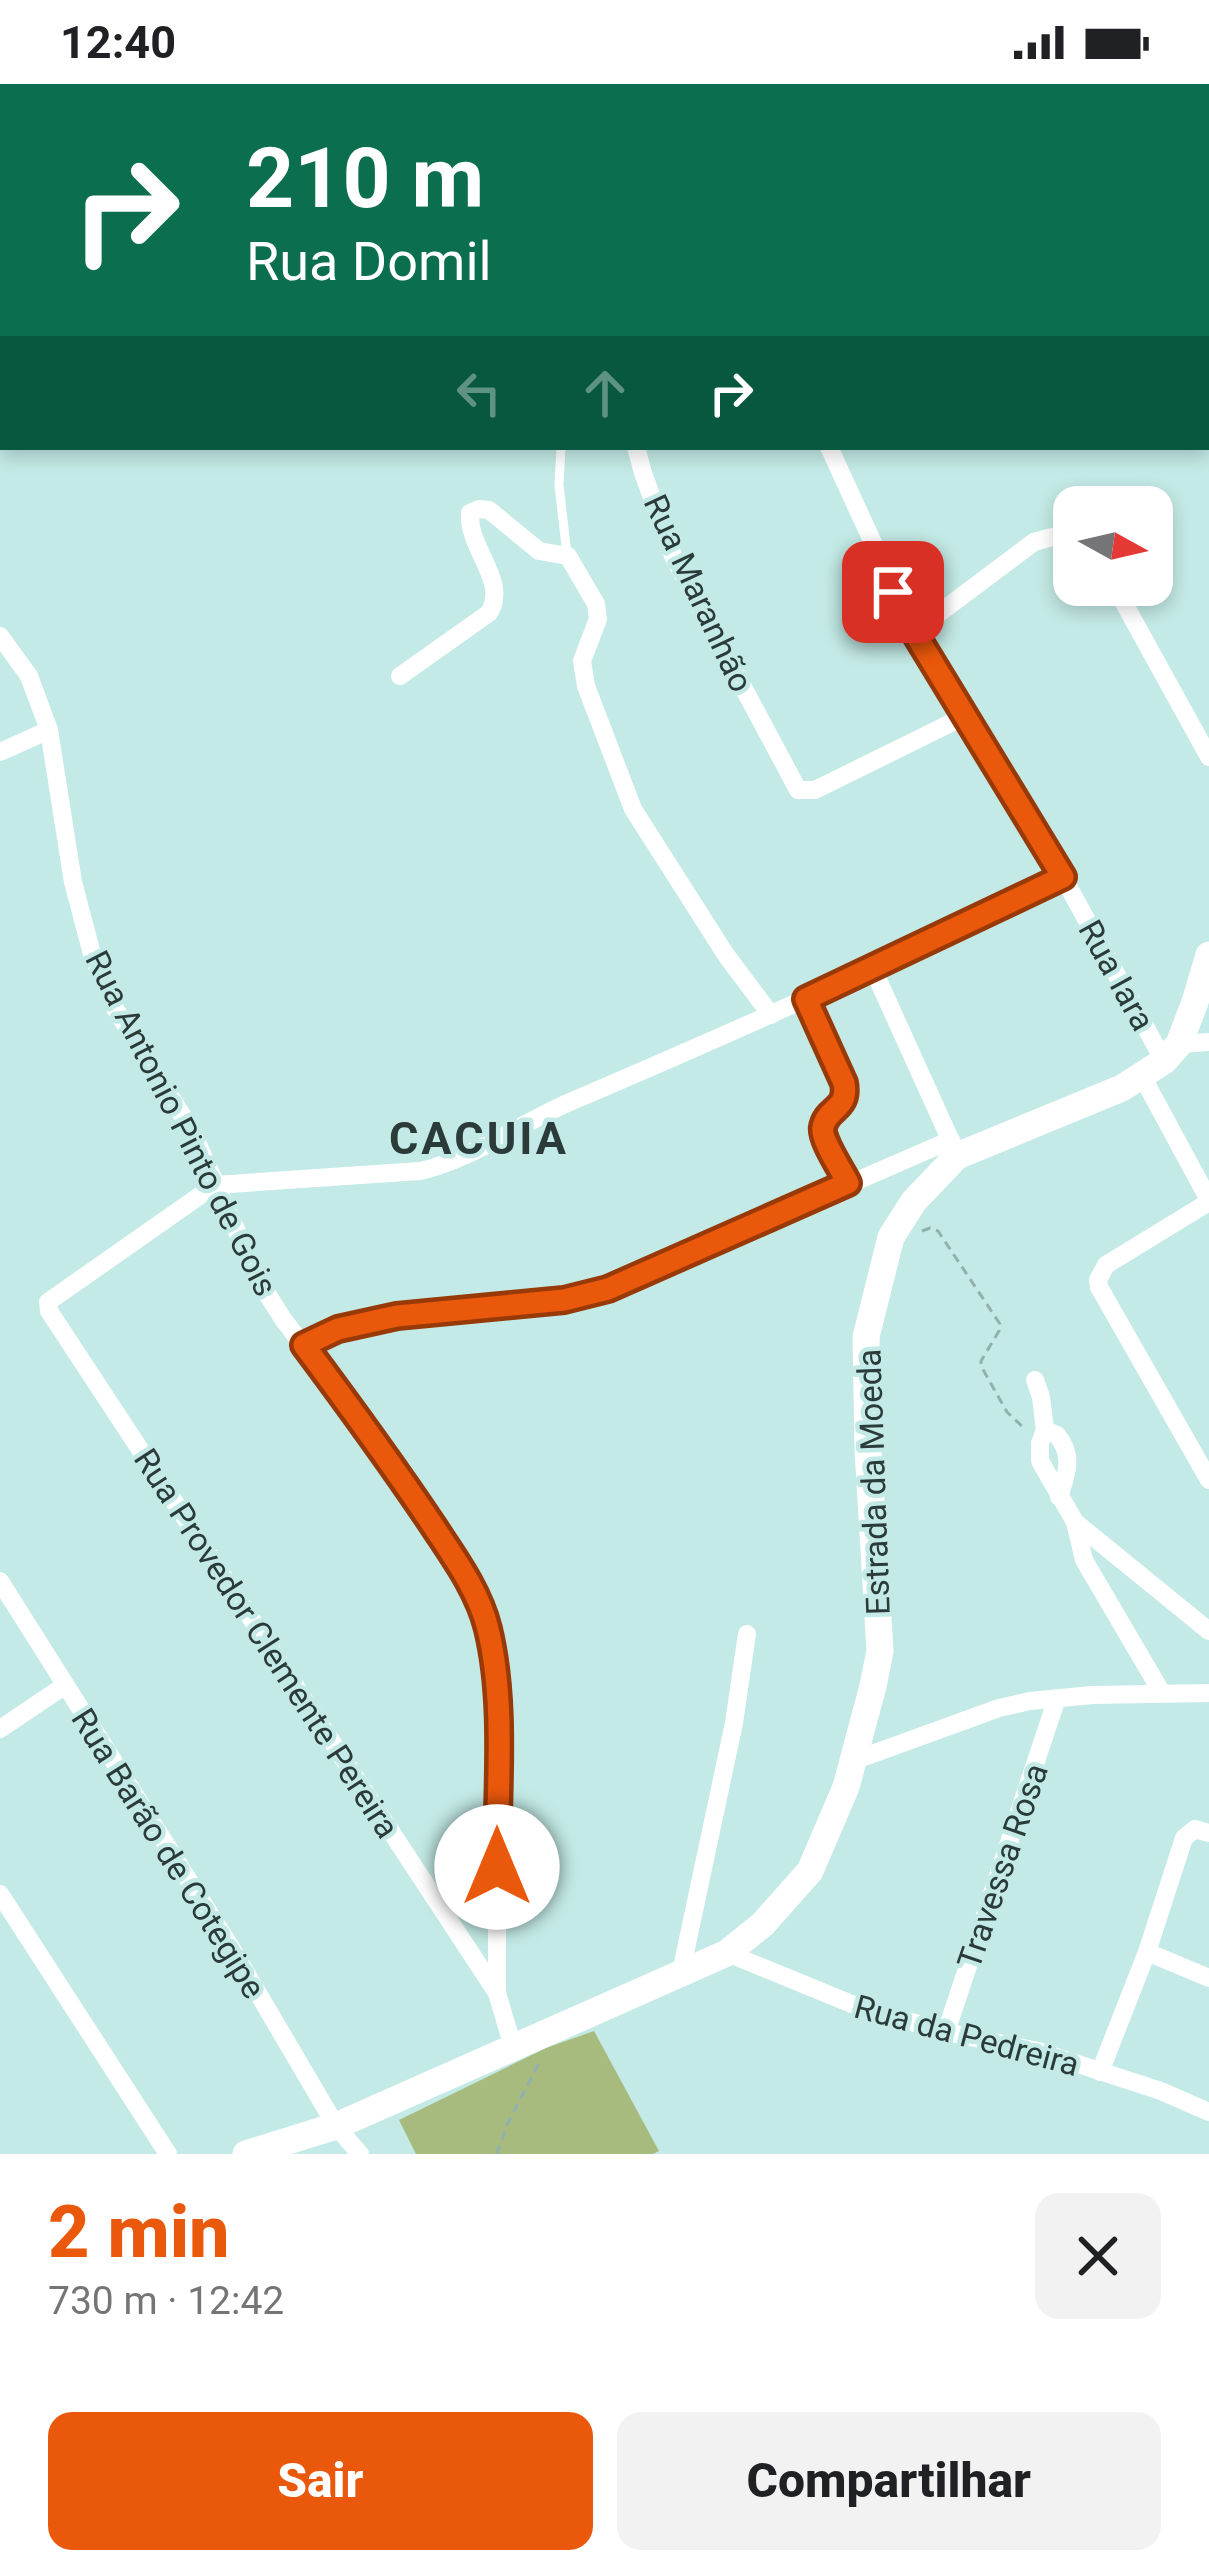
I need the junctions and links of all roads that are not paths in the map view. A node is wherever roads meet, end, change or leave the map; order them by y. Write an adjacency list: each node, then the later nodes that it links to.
1 (561, 450): 5 (lane)
2 (637, 450): 10 (street, Rua Maranhão)
3 (830, 450): 7 (street, Rua Iara)
4 (1053, 537): 7 (street)
5 (568, 556): 9 (street); 18 (street)
6 (1126, 606): 13 (street)
7 (914, 632): 10 (street, Rua Iara)
8 (0, 636): 11 (street, Rua Antonio Pinto de Gois)
9 (400, 676)
10 (965, 716): 14 (street, Rua Iara)
11 (49, 730): 12 (street); 23 (street, Rua Antonio Pinto de Gois)
12 (0, 752)
13 (1209, 757)
14 (1063, 877): 16 (street); 20 (street, Rua Iara)
15 (1209, 955): 20 (main road)
16 (873, 969): 17 (street); 21 (street)
17 (806, 999): 18 (street); 22 (street)
18 (771, 1015): 23 (street)
19 (1209, 1042): 20 (street)
20 (1162, 1060): 21 (main road); 24 (street, Rua Iara)
21 (954, 1148): 22 (street); 39 (main road, Estrada da Moeda)
22 (848, 1183): 25 (street)
23 (215, 1185): 25 (street, Rua Antonio Pinto de Gois); 46 (street, Rua Provedor Clemente Pereira)
24 (1209, 1201): 28 (street)
25 (304, 1345): 46 (street, Rua Antonio Pinto de Gois)
26 (1034, 1380): 27 (street)
27 (1042, 1437): 29 (street); 29 (street)
28 (1209, 1480)
29 (1059, 1497): 30 (street)
30 (1075, 1522): 32 (street); 35 (street)
31 (0, 1581): 34 (street, Rua Barão de Cotegipe)
32 (1209, 1631)
33 (747, 1634): 44 (street)
34 (64, 1686): 38 (street); 51 (street, Rua Barão de Cotegipe)
35 (1162, 1693): 36 (street); 37 (street)
36 (1209, 1694)
37 (1058, 1698): 39 (street); 47 (street, Travessa Rosa)
38 (0, 1729)
39 (853, 1761): 43 (main road, Estrada da Moeda)
40 (1209, 1833): 42 (street)
41 (0, 1894): 52 (street)
42 (1147, 1952): 45 (street); 49 (street)
43 (727, 1953): 44 (main road, Estrada da Moeda); 47 (street, Rua da Pedreira)
44 (681, 1972): 48 (main road, Estrada da Moeda)
45 (1209, 1978)
46 (497, 1993): 48 (street, Rua Provedor Clemente Pereira)
47 (946, 2032): 49 (street, Rua da Pedreira)
48 (513, 2047): 51 (main road, Estrada da Moeda)
49 (1100, 2072): 50 (street, Rua da Pedreira)
50 (1209, 2112)
51 (336, 2126): 53 (main road, Estrada da Moeda); 54 (street, Rua Barão de Cotegipe)
52 (168, 2154)
53 (245, 2154)
54 (360, 2154)

